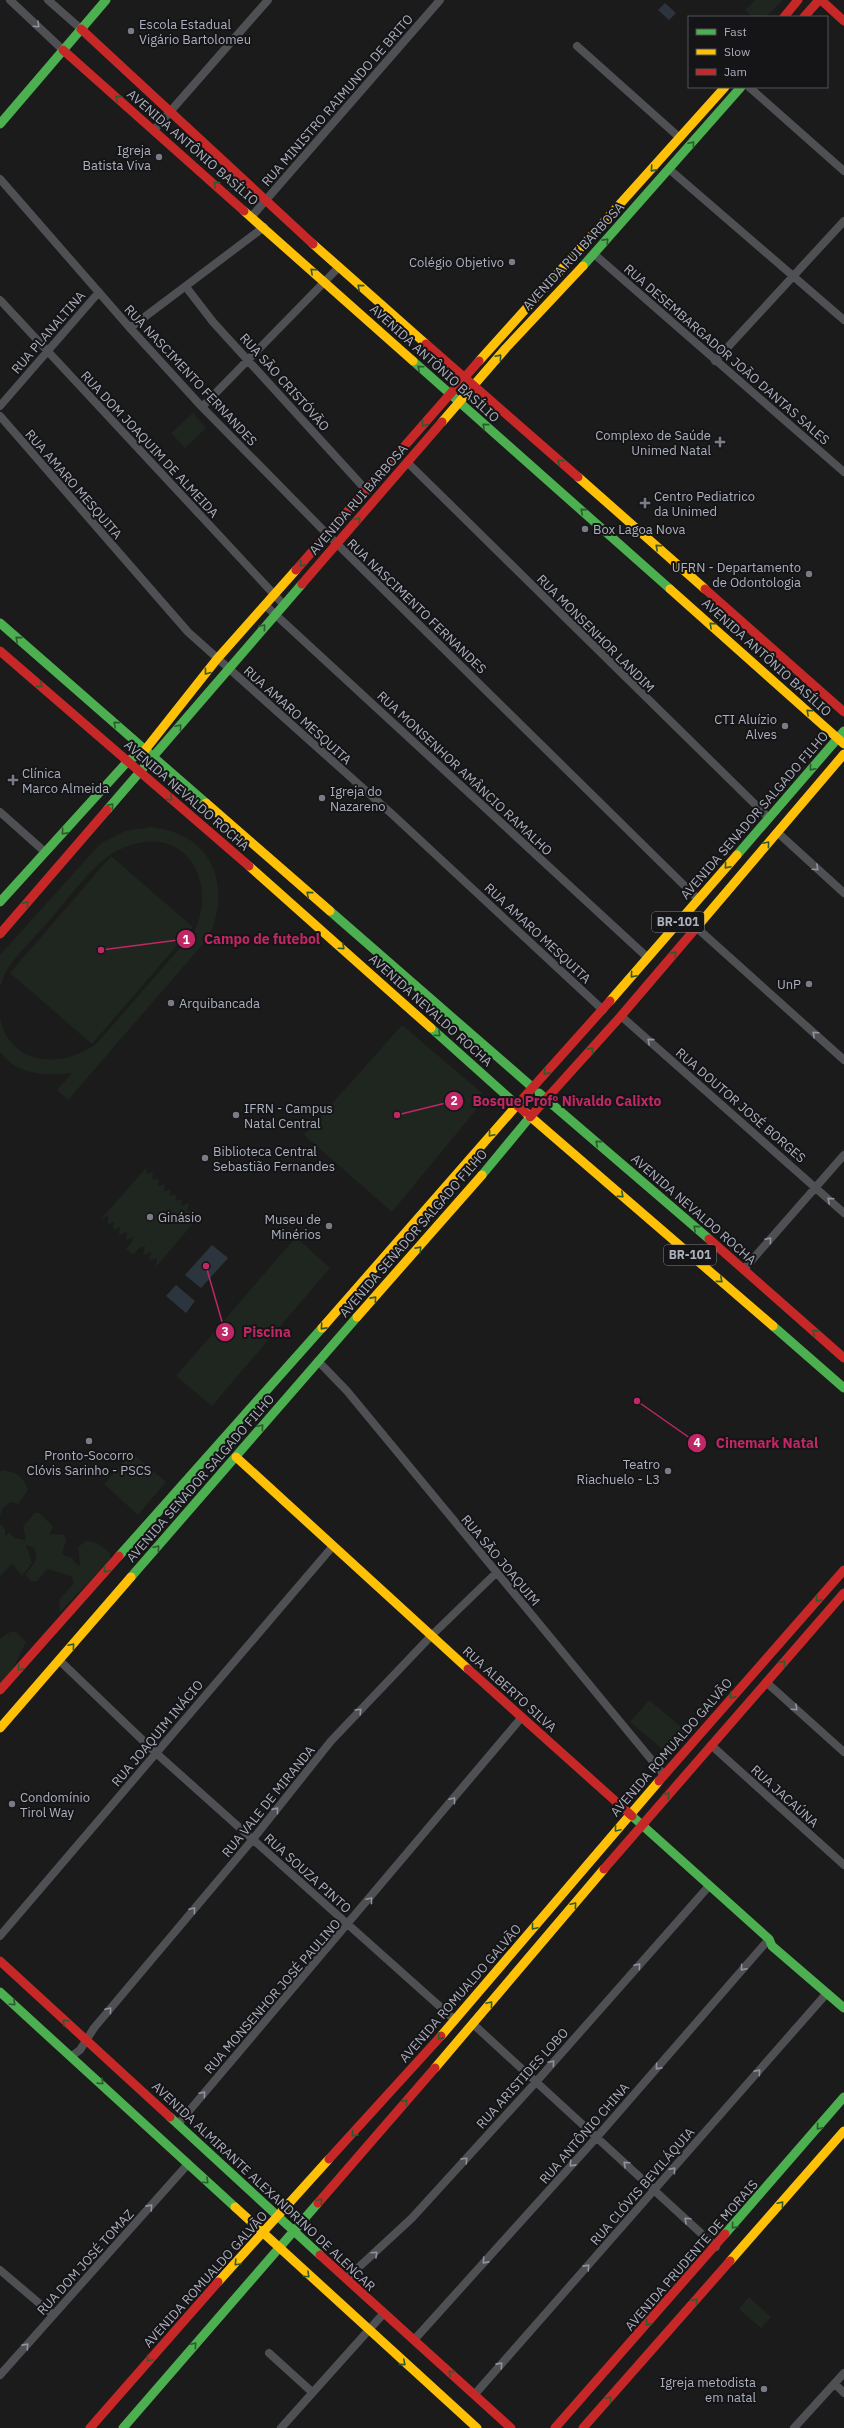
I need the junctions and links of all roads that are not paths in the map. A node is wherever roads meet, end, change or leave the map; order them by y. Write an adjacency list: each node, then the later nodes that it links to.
1 (10, 0): 13 (street, AVENIDA ANTÔNIO BASÍLIO, one-way to 13)
2 (48, 0): 11 (street, AVENIDA ANTÔNIO BASÍLIO)
3 (106, 0): 11 (main road)
4 (268, 0): 17 (street)
5 (440, 0): 24 (street, RUA MINISTRO RAIMUNDO DE BRITO)
6 (798, 0): 8 (main road)
7 (820, 0): 9 (main road); 10 (main road)
8 (785, 16)
9 (805, 16)
10 (844, 21)
11 (81, 29): 13 (main road); 17 (main road, AVENIDA ANTÔNIO BASÍLIO)
12 (577, 46): 20 (street)
13 (63, 50): 18 (main road); 19 (main road, AVENIDA ANTÔNIO BASÍLIO, one-way to 13)
14 (724, 88): 20 (main road, AVENIDA RUI BARBOSA)
15 (741, 88): 21 (main road, AVENIDA RUI BARBOSA, one-way to 15)
16 (750, 88): 22 (street)
17 (170, 112): 19 (street); 24 (main road, AVENIDA ANTÔNIO BASÍLIO)
18 (0, 124)
19 (154, 130): 25 (main road, AVENIDA ANTÔNIO BASÍLIO, one-way to 19)
20 (680, 138): 40 (main road, AVENIDA RUI BARBOSA, one-way to 40)
21 (669, 170): 28 (main road, AVENIDA RUI BARBOSA, one-way to 21); 30 (street)
22 (844, 171)
23 (0, 179): 33 (street, RUA NASCIMENTO FERNANDES)
24 (267, 199): 25 (street, RUA MINISTRO RAIMUNDO DE BRITO); 29 (main road, AVENIDA ANTÔNIO BASÍLIO)
25 (252, 216): 27 (main road, AVENIDA ANTÔNIO BASÍLIO)
26 (844, 221): 30 (street)
27 (264, 226): 31 (main road, AVENIDA ANTÔNIO BASÍLIO, one-way to 27); 32 (street)
28 (594, 254): 39 (street, RUA DESEMBARGADOR JOÃO DANTAS SALES); 41 (main road, AVENIDA RUI BARBOSA, one-way to 28)
29 (338, 268): 31 (street); 40 (main road, AVENIDA ANTÔNIO BASÍLIO, one-way to 29)
30 (795, 276): 35 (street); 39 (street)
31 (325, 282): 38 (street); 42 (main road, AVENIDA ANTÔNIO BASÍLIO, one-way to 31)
32 (186, 287): 36 (street); 38 (street, RUA SÃO CRISTÓVÃO)
33 (99, 292): 36 (street, RUA NASCIMENTO FERNANDES); 37 (street, RUA PLANALTINA)
34 (0, 300): 37 (street, RUA DOM JOAQUIM DE ALMEIDA)
35 (844, 320)
36 (130, 328): 45 (street, RUA NASCIMENTO FERNANDES)
37 (48, 352): 44 (street, RUA PLANALTINA); 52 (street, RUA DOM JOAQUIM DE ALMEIDA)
38 (249, 360): 45 (street); 49 (street, RUA SÃO CRISTÓVÃO)
39 (715, 361): 48 (street, RUA DESEMBARGADOR JOÃO DANTAS SALES)
40 (463, 378): 41 (main road, AVENIDA ANTÔNIO BASÍLIO); 42 (main road, AVENIDA RUI BARBOSA)
41 (473, 386): 43 (main road, AVENIDA RUI BARBOSA); 60 (main road, AVENIDA ANTÔNIO BASÍLIO, one-way to 41)
42 (449, 394): 43 (main road, AVENIDA ANTÔNIO BASÍLIO); 49 (main road, AVENIDA RUI BARBOSA, one-way to 49)
43 (459, 403): 47 (main road, AVENIDA RUI BARBOSA); 61 (main road, AVENIDA ANTÔNIO BASÍLIO, one-way to 43)
44 (0, 406)
45 (202, 407): 50 (street, RUA NASCIMENTO FERNANDES)
46 (0, 416): 58 (street, RUA AMARO MESQUITA)
47 (408, 463): 51 (main road, AVENIDA RUI BARBOSA, one-way to 47); 68 (street, RUA MONSENHOR LANDIM)
48 (844, 472)
49 (367, 491): 50 (main road, AVENIDA RUI BARBOSA)
50 (328, 535): 51 (street, RUA NASCIMENTO FERNANDES); 52 (main road, AVENIDA RUI BARBOSA, one-way to 52)
51 (337, 544): 53 (main road, AVENIDA RUI BARBOSA); 72 (street, RUA NASCIMENTO FERNANDES)
52 (274, 596): 53 (street, RUA DOM JOAQUIM DE ALMEIDA); 54 (main road, AVENIDA RUI BARBOSA)
53 (283, 604): 55 (main road, AVENIDA RUI BARBOSA)
54 (265, 605): 55 (street, RUA MONSENHOR AMÂNCIO RAMALHO); 58 (main road, AVENIDA RUI BARBOSA)
55 (275, 613): 59 (main road, AVENIDA RUI BARBOSA, one-way to 55); 78 (street, RUA MONSENHOR AMÂNCIO RAMALHO)
56 (0, 623): 62 (main road, AVENIDA NEVALDO ROCHA, one-way to 56)
57 (0, 651): 65 (main road, AVENIDA NEVALDO ROCHA, one-way to 65)
58 (217, 659): 59 (street, RUA AMARO MESQUITA); 62 (main road, AVENIDA RUI BARBOSA, one-way to 62)
59 (228, 669): 64 (main road, AVENIDA RUI BARBOSA, one-way to 59); 79 (street, RUA AMARO MESQUITA)
60 (844, 712)
61 (842, 738): 68 (main road, AVENIDA SENADOR SALGADO FILHO / BR-101, one-way to 68)
62 (146, 750): 64 (main road, AVENIDA NEVALDO ROCHA); 65 (main road, AVENIDA RUI BARBOSA)
63 (844, 754): 69 (main road, AVENIDA SENADOR SALGADO FILHO / BR-101)
64 (154, 757): 66 (main road, AVENIDA RUI BARBOSA); 82 (main road, AVENIDA NEVALDO ROCHA, one-way to 64)
65 (128, 761): 66 (main road, AVENIDA NEVALDO ROCHA); 70 (main road, AVENIDA RUI BARBOSA, one-way to 70)
66 (141, 772): 75 (main road, AVENIDA RUI BARBOSA, one-way to 66); 84 (main road, AVENIDA NEVALDO ROCHA, one-way to 84)
67 (0, 812): 70 (street)
68 (769, 818): 72 (main road, AVENIDA SENADOR SALGADO FILHO / BR-101, one-way to 72)
69 (777, 832): 71 (street, one-way to 71); 76 (main road, AVENIDA SENADOR SALGADO FILHO / BR-101, one-way to 69)
70 (46, 852): 73 (main road, AVENIDA RUI BARBOSA)
71 (844, 893)
72 (698, 899): 78 (main road, AVENIDA SENADOR SALGADO FILHO / BR-101)
73 (0, 902)
74 (0, 917): 75 (main road)
75 (9, 924): 77 (main road, AVENIDA RUI BARBOSA)
76 (697, 928): 80 (main road, AVENIDA SENADOR SALGADO FILHO / BR-101, one-way to 76); 81 (street, one-way to 76)
77 (0, 934)
78 (648, 958): 79 (main road, AVENIDA SENADOR SALGADO FILHO / BR-101, one-way to 79)
79 (603, 1010): 82 (main road, AVENIDA SENADOR SALGADO FILHO / BR-101, one-way to 82)
80 (621, 1016): 83 (main road, AVENIDA SENADOR SALGADO FILHO / BR-101, one-way to 80); 87 (street, RUA DOUTOR JOSÉ BORGES, one-way to 80)
81 (844, 1060)
82 (532, 1087): 83 (main road, AVENIDA NEVALDO ROCHA / BR-101); 84 (main road, AVENIDA SENADOR SALGADO FILHO / BR-101)
83 (546, 1099): 85 (main road, AVENIDA SENADOR SALGADO FILHO / BR-101); 90 (main road, AVENIDA NEVALDO ROCHA / BR-101, one-way to 83)
84 (517, 1105): 85 (main road, AVENIDA NEVALDO ROCHA / BR-101); 89 (main road, AVENIDA SENADOR SALGADO FILHO, one-way to 89)
85 (530, 1117): 91 (main road, AVENIDA SENADOR SALGADO FILHO, one-way to 85); 94 (main road, AVENIDA NEVALDO ROCHA / BR-101, one-way to 94)
86 (844, 1155): 87 (street)
87 (816, 1187): 88 (street, RUA DOUTOR JOSÉ BORGES, one-way to 87); 90 (street, one-way to 87)
88 (844, 1213)
89 (378, 1266): 91 (main road); 103 (main road, AVENIDA SENADOR SALGADO FILHO, one-way to 103)
90 (744, 1269): 92 (main road, AVENIDA NEVALDO ROCHA / BR-101, one-way to 90)
91 (393, 1278): 93 (main road, AVENIDA SENADOR SALGADO FILHO, one-way to 91)
92 (844, 1358)
93 (318, 1361): 95 (main road, AVENIDA SENADOR SALGADO FILHO, one-way to 93); 98 (street, RUA SÃO JOAQUIM)
94 (844, 1388)
95 (236, 1457): 96 (main road, RUA ALBERTO SILVA); 101 (main road, AVENIDA SENADOR SALGADO FILHO, one-way to 95)
96 (333, 1546): 100 (main road, RUA ALBERTO SILVA); 108 (street, RUA JOAQUIM INÁCIO)
97 (844, 1570): 109 (main road, AVENIDA ROMUALDO GALVÃO, one-way to 109)
98 (496, 1573): 100 (street, RUA VALE DE MIRANDA); 109 (street, RUA SÃO JOAQUIM)
99 (844, 1593): 102 (main road, one-way to 99)
100 (431, 1636): 104 (main road, RUA ALBERTO SILVA); 112 (street, RUA VALE DE MIRANDA, one-way to 100)
101 (59, 1660): 105 (main road, AVENIDA SENADOR SALGADO FILHO); 108 (street, RUA SOUZA PINTO)
102 (766, 1682): 106 (main road); 107 (street, one-way to 107)
103 (0, 1690)
104 (522, 1717): 110 (main road, RUA ALBERTO SILVA); 115 (street, RUA MONSENHOR JOSÉ PAULINO, one-way to 104)
105 (0, 1728)
106 (711, 1745): 111 (main road, one-way to 106); 113 (street, RUA JACAÚNA)
107 (844, 1752)
108 (156, 1753): 112 (street, RUA SOUZA PINTO); 116 (street, RUA JOAQUIM INÁCIO)
109 (664, 1775): 110 (main road, AVENIDA ROMUALDO GALVÃO)
110 (630, 1815): 111 (main road, RUA ALBERTO SILVA); 123 (main road, AVENIDA ROMUALDO GALVÃO, one-way to 123)
111 (641, 1824): 114 (main road, RUA ALBERTO SILVA); 124 (main road, one-way to 111)
112 (253, 1839): 115 (street, RUA SOUZA PINTO); 125 (street, RUA VALE DE MIRANDA, one-way to 112)
113 (844, 1865)
114 (709, 1886): 117 (main road, RUA ALBERTO SILVA); 127 (street, RUA ARISTIDES LOBO, one-way to 114)
115 (348, 1926): 123 (street, RUA SOUZA PINTO); 131 (street, RUA MONSENHOR JOSÉ PAULINO, one-way to 115)
116 (0, 1936)
117 (769, 1939): 120 (main road, RUA ALBERTO SILVA); 121 (main road, RUA ALBERTO SILVA); 133 (street, RUA ANTÔNIO CHINA, one-way to 133)
118 (0, 1961): 125 (main road, AVENIDA ALMIRANTE ALEXANDRINO DE ALENCAR, one-way to 118)
119 (0, 1992): 126 (main road, one-way to 126)
120 (827, 1994): 122 (main road, RUA ALBERTO SILVA); 135 (street, RUA CLÓVIS BEVILÁQUIA, one-way to 120)
121 (844, 2000)
122 (844, 2008)
123 (455, 2020): 136 (main road, AVENIDA ROMUALDO GALVÃO, one-way to 136)
124 (473, 2024): 127 (street); 137 (main road, one-way to 124)
125 (86, 2041): 126 (street, RUA VALE DE MIRANDA); 129 (main road, AVENIDA ALMIRANTE ALEXANDRINO DE ALENCAR)
126 (73, 2055): 130 (main road, one-way to 130)
127 (536, 2082): 133 (street); 142 (street, RUA ARISTIDES LOBO, one-way to 127)
128 (844, 2098): 139 (main road, AVENIDA PRUDENTE DE MORAIS, one-way to 139)
129 (156, 2105): 130 (main road); 131 (main road, AVENIDA ALMIRANTE ALEXANDRINO DE ALENCAR)
130 (137, 2117): 134 (main road)
131 (178, 2124): 136 (main road, AVENIDA ALMIRANTE ALEXANDRINO DE ALENCAR)
132 (844, 2131): 160 (main road, one-way to 132)
133 (596, 2137): 135 (street, one-way to 133); 146 (street, RUA ANTÔNIO CHINA, one-way to 146)
134 (188, 2164): 138 (main road, one-way to 138); 144 (street, RUA DOM JOSÉ TOMAZ, one-way to 134)
135 (655, 2190): 139 (street, one-way to 135); 153 (street, RUA CLÓVIS BEVILÁQUIA, one-way to 135)
136 (280, 2217): 137 (main road, AVENIDA ALMIRANTE ALEXANDRINO DE ALENCAR); 138 (main road, AVENIDA ROMUALDO GALVÃO)
137 (295, 2230): 140 (main road); 142 (main road, AVENIDA ALMIRANTE ALEXANDRINO DE ALENCAR)
138 (263, 2235): 140 (main road); 154 (main road, AVENIDA ROMUALDO GALVÃO, one-way to 154)
139 (716, 2246): 159 (main road, AVENIDA PRUDENTE DE MORAIS, one-way to 159)
140 (278, 2248): 145 (main road, one-way to 145); 155 (main road, one-way to 140)
141 (2, 2274): 144 (street)
142 (346, 2279): 143 (main road, AVENIDA ALMIRANTE ALEXANDRINO DE ALENCAR)
143 (384, 2313): 145 (street); 146 (main road, AVENIDA ALMIRANTE ALEXANDRINO DE ALENCAR)
144 (53, 2315): 149 (street, RUA DOM JOSÉ TOMAZ, one-way to 144)
145 (367, 2331): 151 (street); 157 (main road, one-way to 157)
146 (414, 2340): 153 (main road, AVENIDA ALMIRANTE ALEXANDRINO DE ALENCAR, one-way to 146)
147 (269, 2353): 151 (street)
148 (844, 2373): 150 (street)
149 (0, 2375)
150 (835, 2384): 152 (street); 161 (street)
151 (312, 2392): 156 (street)
152 (844, 2393)
153 (475, 2394): 158 (main road, AVENIDA ALMIRANTE ALEXANDRINO DE ALENCAR)
154 (90, 2428)
155 (123, 2428)
156 (280, 2428)
157 (477, 2428)
158 (511, 2428)
159 (555, 2428)
160 (583, 2428)
161 (794, 2428)

